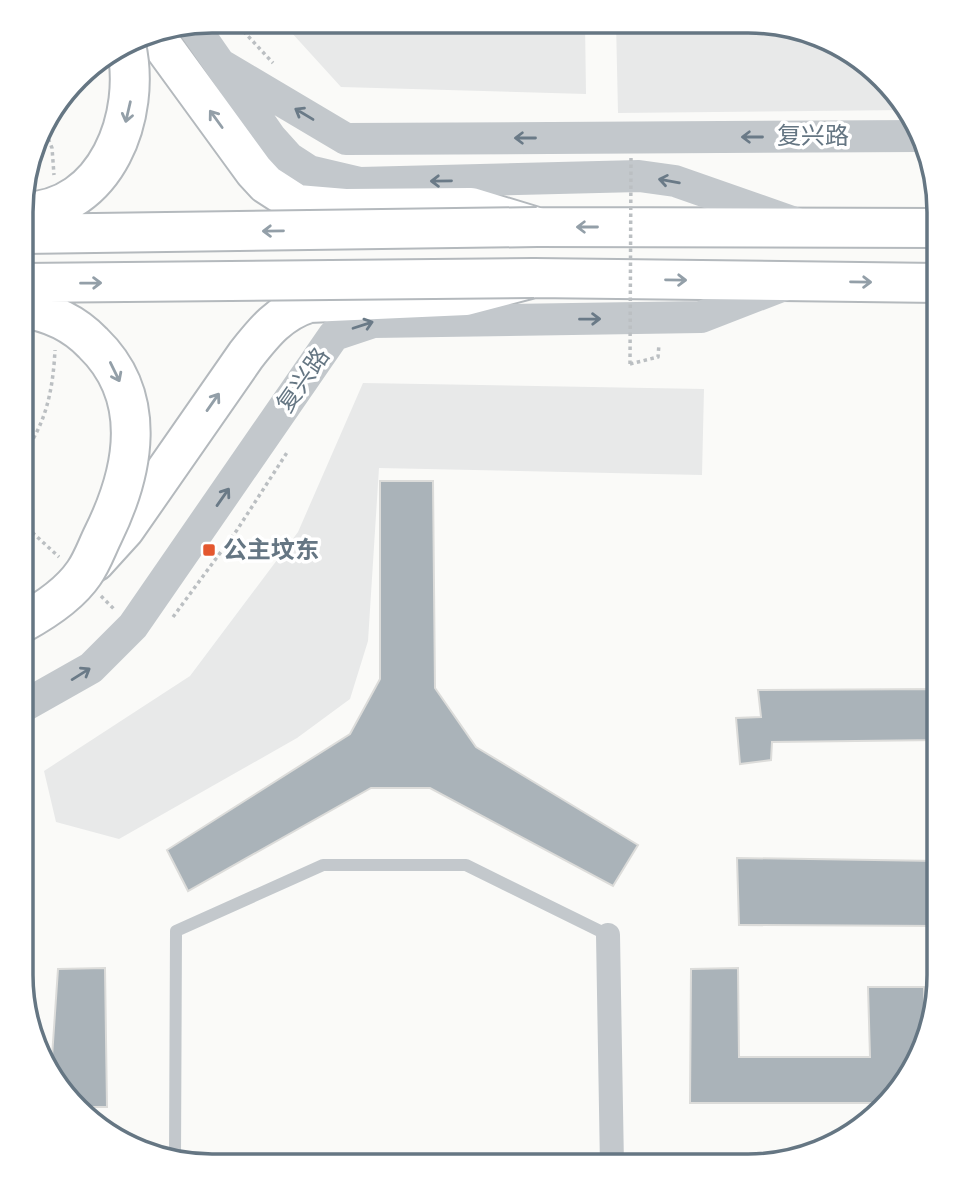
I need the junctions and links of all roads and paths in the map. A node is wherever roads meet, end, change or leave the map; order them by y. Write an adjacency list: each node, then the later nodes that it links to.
1 (199, 34): 4 (street, 复兴路)
2 (160, 41): 9 (highway, one-way to 2)
3 (127, 55): 7 (highway, one-way to 7, bridge)
4 (223, 66): 5 (street, 复兴路, one-way to 4); 8 (street, 复兴路, one-way to 4)
5 (909, 136)
6 (631, 158): 17 (path, bridge)
7 (33, 210)
8 (803, 226): 9 (highway, 复兴路, one-way to 9); 10 (highway, 复兴路)
9 (537, 227): 11 (highway, 复兴路, one-way to 11, bridge)
10 (927, 228)
11 (33, 234)
12 (534, 278): 13 (highway, 复兴路, one-way to 13); 14 (highway, 复兴路, one-way to 12, bridge); 18 (highway, one-way to 12, bridge)
13 (793, 281): 15 (highway, 复兴路, one-way to 15); 17 (street, 复兴路)
14 (33, 283)
15 (927, 283)
16 (33, 312): 18 (highway, one-way to 18, bridge)
17 (660, 318): 21 (street, 复兴路, one-way to 17)
18 (94, 586): 19 (path); 20 (highway, bridge)
19 (110, 604)
20 (33, 616)
21 (33, 701)
22 (608, 935): 23 (lane); 24 (street)
23 (175, 1149)
24 (612, 1153)

